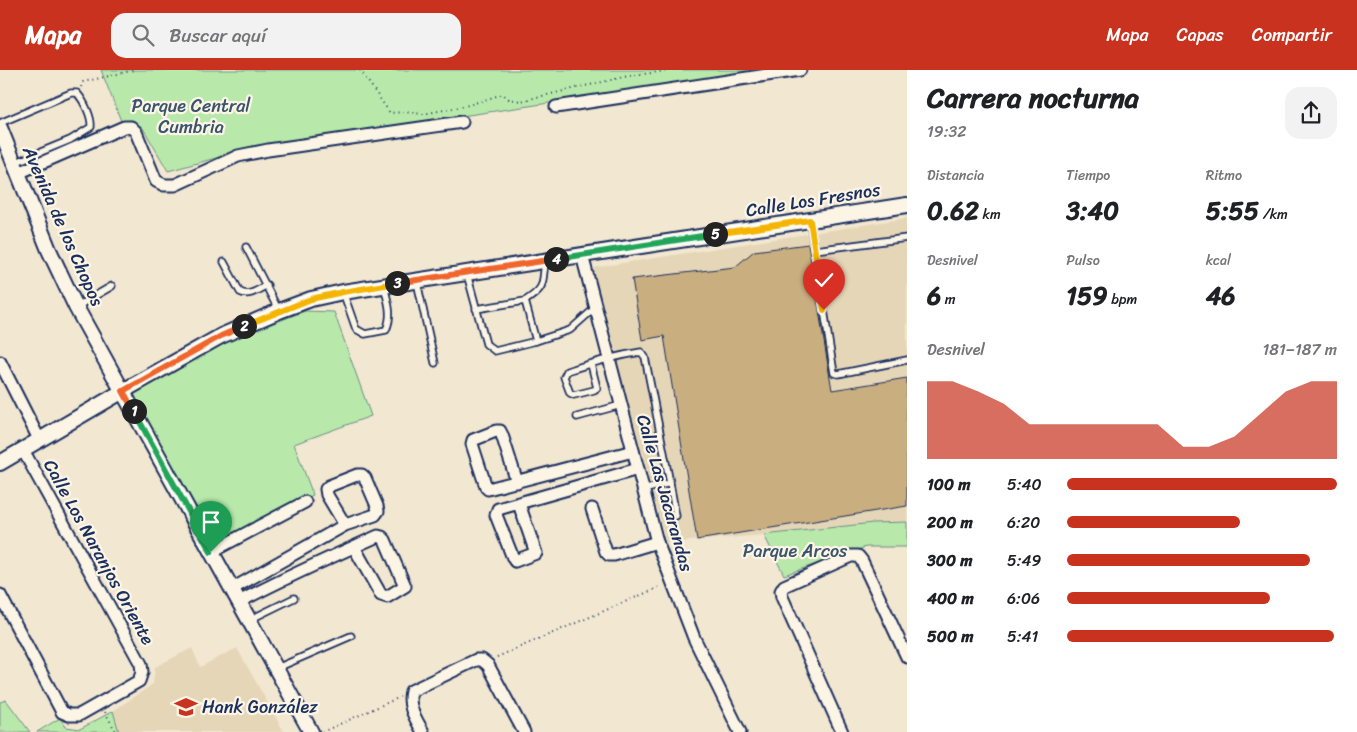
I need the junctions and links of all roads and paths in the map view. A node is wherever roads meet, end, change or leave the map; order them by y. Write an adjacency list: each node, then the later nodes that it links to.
1 (135, 70): 6 (path)
2 (360, 70): 5 (path)
3 (674, 70): 5 (path)
4 (800, 70): 7 (street)
5 (657, 71)
6 (77, 93): 9 (lane); 11 (lane)
7 (556, 107)
8 (462, 122): 11 (street)
9 (0, 123)
10 (0, 128): 11 (street, Avenida de los Chopos)
11 (16, 168): 27 (street, Avenida de los Chopos)
12 (907, 205): 13 (street, Calle Los Fresnos)
13 (810, 220): 16 (lane); 17 (street, Calle Los Fresnos)
14 (907, 238): 16 (lane)
15 (246, 247): 24 (lane)
16 (814, 250): 33 (lane)
17 (582, 254): 18 (street, Calle Los Fresnos); 28 (street, Calle Las Jacarandas)
18 (545, 260): 20 (street, Calle Los Fresnos); 26 (lane)
19 (224, 262): 24 (lane)
20 (466, 272): 21 (street, Calle Los Fresnos); 29 (lane)
21 (417, 280): 22 (street, Calle Los Fresnos); 35 (lane)
22 (384, 285): 25 (street, Calle Los Fresnos); 25 (lane)
23 (112, 286): 27 (lane)
24 (266, 286): 30 (lane)
25 (343, 292): 30 (street, Calle Los Fresnos)
26 (525, 301): 29 (lane); 31 (lane)
27 (76, 307): 37 (street, Avenida de los Chopos)
28 (596, 307): 31 (lane); 32 (street, Calle Las Jacarandas)
29 (476, 309): 31 (lane)
30 (280, 310): 37 (street, Calle Los Fresnos)
31 (536, 341)
32 (609, 358): 36 (lane); 38 (street, Calle Las Jacarandas); 46 (lane)
33 (907, 360)
34 (0, 362): 40 (street)
35 (435, 363)
36 (591, 364): 36 (lane)
37 (123, 391): 40 (street, Calle Los Fresnos); 55 (street, Avenida de los Chopos)
38 (621, 405): 39 (lane); 42 (street, Calle Las Jacarandas)
39 (577, 417)
40 (40, 441): 41 (street, Calle Los Fresnos)
41 (23, 450): 43 (street, Calle Los Fresnos); 67 (street, Calle Los Naranjos Oriente)
42 (633, 451): 44 (street, Calle Las Jacarandas); 45 (street)
43 (0, 463)
44 (638, 469): 47 (street, Calle Las Jacarandas); 49 (street)
45 (517, 482): 45 (street)
46 (670, 483): 47 (lane); 51 (lane)
47 (643, 490): 53 (street, Calle Las Jacarandas)
48 (305, 502): 55 (street)
49 (519, 504): 49 (street)
50 (592, 509): 53 (street)
51 (676, 516)
52 (345, 525): 52 (street); 57 (street)
53 (657, 542): 56 (street, Calle Las Jacarandas)
54 (354, 547): 54 (street); 60 (street)
55 (211, 552): 57 (street, Avenida de los Chopos)
56 (672, 582): 64 (path); 73 (street, Calle Las Jacarandas)
57 (232, 589): 60 (street, Avenida de los Chopos)
58 (0, 595): 67 (street)
59 (294, 598): 61 (lane)
60 (239, 602): 61 (street, Avenida de los Chopos)
61 (249, 620): 65 (street, Avenida de los Chopos)
62 (351, 636): 65 (lane)
63 (907, 657): 74 (street)
64 (487, 664): 66 (street); 72 (street)
65 (275, 669): 69 (street, Avenida de los Chopos)
66 (410, 695): 70 (path); 71 (street)
67 (100, 703): 68 (path)
68 (116, 732)
69 (310, 732)
70 (322, 732)
71 (424, 732)
72 (524, 732)
73 (740, 732)
74 (842, 732)

